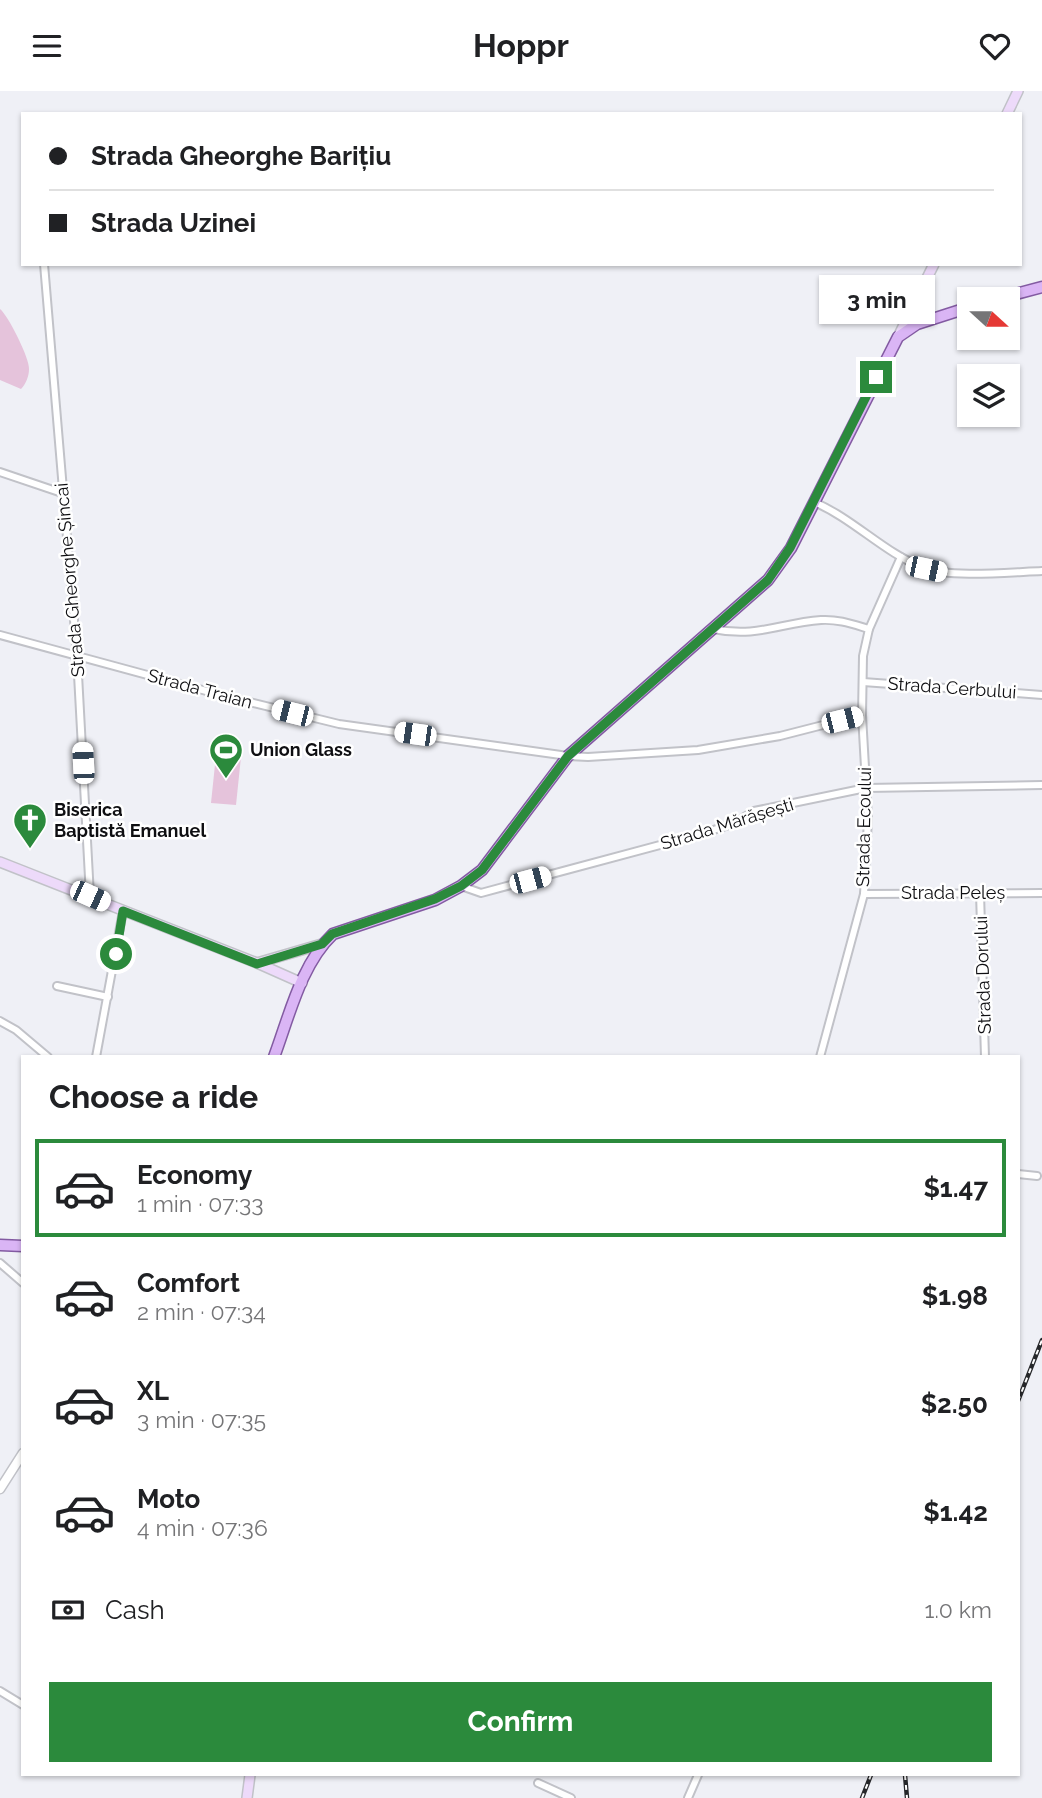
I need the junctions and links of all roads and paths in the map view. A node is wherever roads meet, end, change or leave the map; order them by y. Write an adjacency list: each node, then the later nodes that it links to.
1 (1018, 91): 2 (main road)
2 (1008, 112)
3 (44, 266): 10 (street, Strada Gheorghe Șincai)
4 (933, 266): 8 (main road)
5 (1042, 287): 6 (main road)
6 (1020, 293)
7 (957, 311): 8 (main road)
8 (898, 337): 11 (main road)
9 (0, 472): 10 (street)
10 (62, 493): 17 (street, Strada Gheorghe Șincai)
11 (814, 502): 12 (street); 14 (main road)
12 (901, 557): 13 (street); 15 (street, Strada Ecoului)
13 (1042, 571)
14 (713, 629): 15 (street); 21 (main road)
15 (869, 629): 18 (street, Strada Ecoului)
16 (0, 635): 17 (street, Strada Traian)
17 (76, 656): 21 (street, Strada Traian); 29 (street, Strada Gheorghe Șincai)
18 (863, 682): 19 (street, Strada Cerbului); 20 (street, Strada Ecoului)
19 (1042, 695)
20 (862, 715): 21 (street, Strada Traian); 23 (street, Strada Ecoului)
21 (568, 756): 25 (main road)
22 (1042, 785): 23 (street, Strada Mărășești)
23 (866, 788): 25 (street, Strada Mărășești); 28 (street, Strada Ecoului)
24 (0, 862): 29 (main road)
25 (461, 886): 31 (main road)
26 (980, 893): 27 (street, Strada Peleș); 28 (street, Strada Peleș); 41 (street, Strada Dorului)
27 (1042, 893)
28 (863, 894): 40 (street, Strada Ecoului)
29 (90, 896): 30 (main road)
30 (123, 911): 32 (main road); 35 (street)
31 (322, 944): 32 (main road); 33 (main road)
32 (257, 964): 33 (main road)
33 (302, 983): 39 (main road)
34 (57, 986): 35 (street)
35 (108, 997): 38 (street)
36 (0, 1021): 37 (street)
37 (46, 1055)
38 (96, 1055)
39 (275, 1055)
40 (821, 1055)
41 (985, 1055)
42 (1020, 1174): 43 (street)
43 (1037, 1176)
44 (0, 1245): 45 (main road)
45 (21, 1246)
46 (0, 1263): 48 (street)
47 (0, 1274): 48 (street)
48 (12, 1274): 49 (street)
49 (21, 1281)
50 (21, 1456): 51 (street)
51 (0, 1489)
52 (0, 1691): 53 (street)
53 (21, 1704)
54 (250, 1776): 57 (main road)
55 (698, 1776): 59 (street)
56 (538, 1783): 58 (street)
57 (247, 1798)
58 (571, 1798)
59 (688, 1798)

